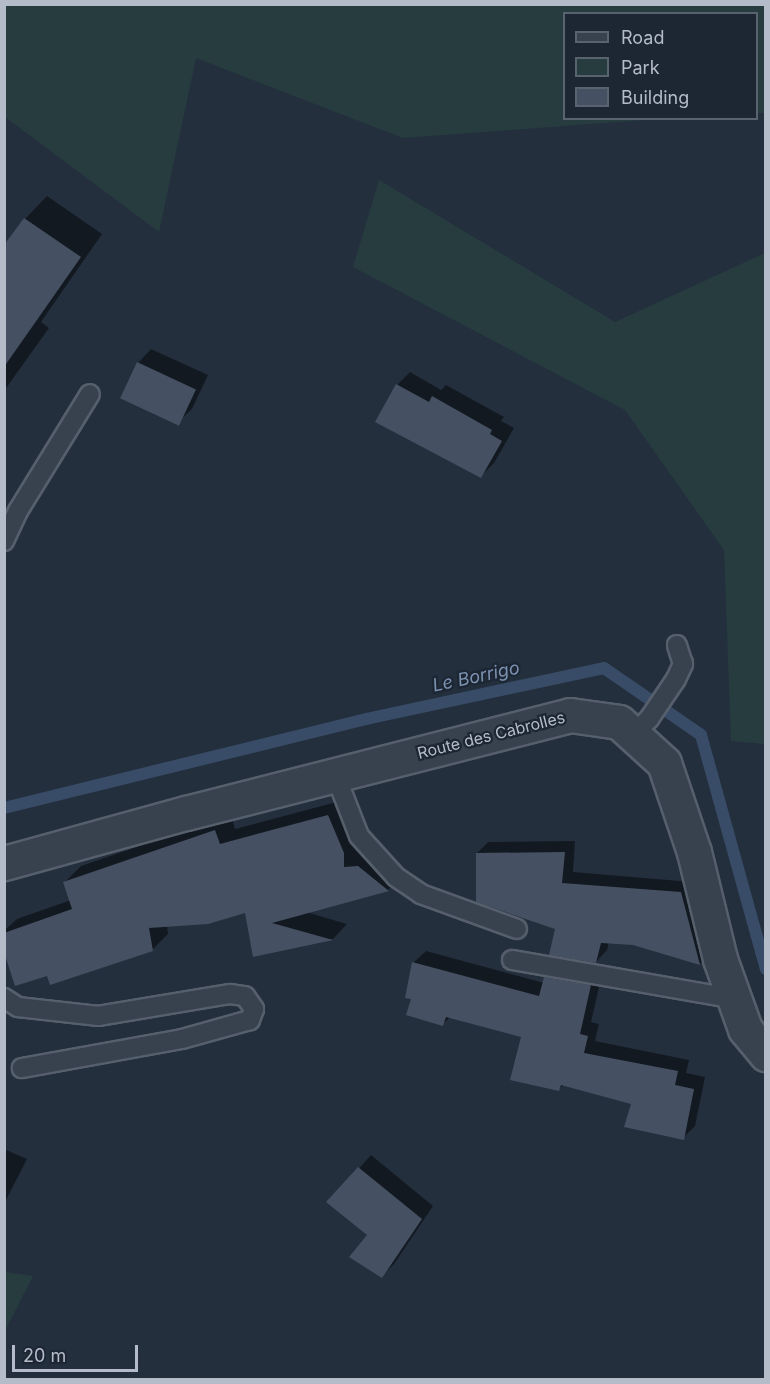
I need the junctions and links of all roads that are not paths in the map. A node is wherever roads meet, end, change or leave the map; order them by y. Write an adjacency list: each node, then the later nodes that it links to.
1 (90, 394): 2 (lane)
2 (4, 541)
3 (677, 645): 4 (lane)
4 (641, 727): 5 (street, Route des Cabrolles); 10 (street, Route des Cabrolles)
5 (335, 774): 6 (street, Route des Cabrolles); 7 (lane)
6 (4, 863)
7 (517, 929)
8 (512, 960): 10 (lane)
9 (4, 998): 12 (lane)
10 (735, 999): 11 (street, Route des Cabrolles)
11 (765, 1054)
12 (22, 1068)

